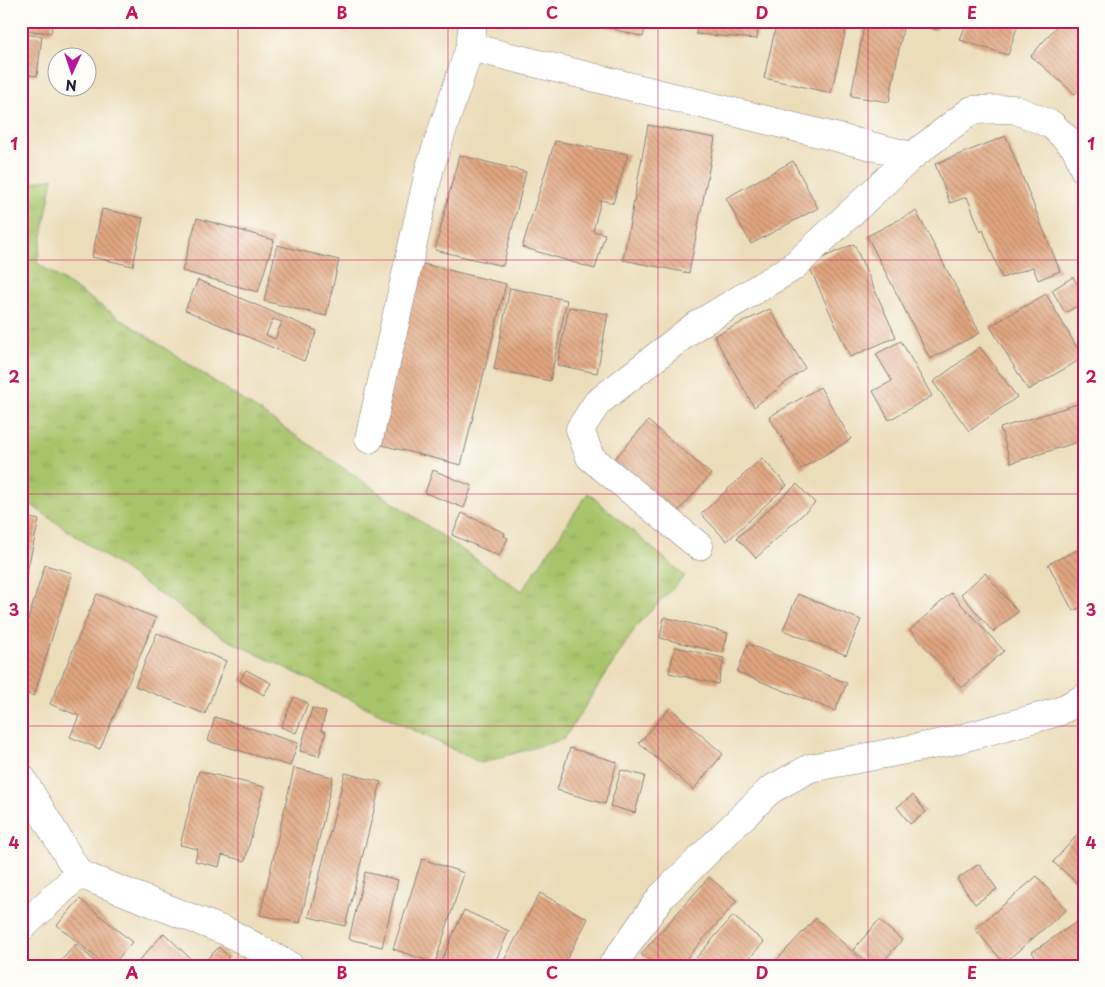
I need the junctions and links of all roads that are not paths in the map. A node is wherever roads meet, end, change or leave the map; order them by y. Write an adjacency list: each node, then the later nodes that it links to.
1 (472, 34): 3 (street); 4 (street)
2 (1081, 154): 3 (street)
3 (912, 156): 5 (street)
4 (369, 439)
5 (699, 546)
6 (1084, 698): 11 (street)
7 (21, 777): 8 (street)
8 (79, 874): 9 (street); 10 (street)
9 (21, 928)
10 (290, 966)
11 (612, 966)

